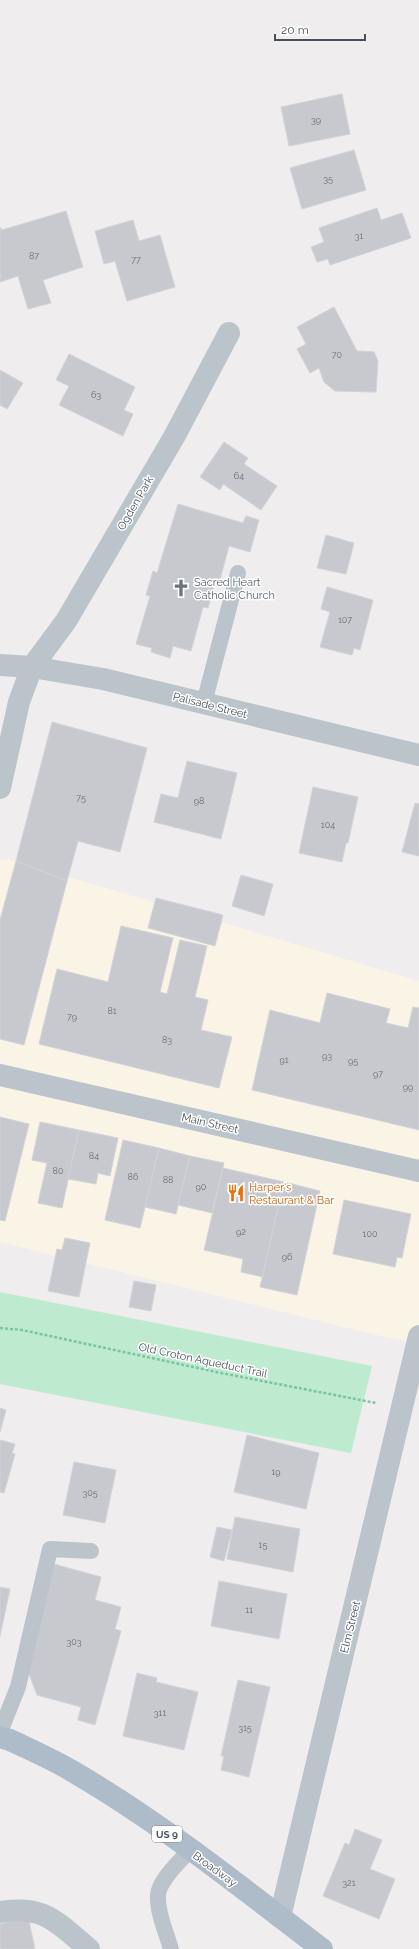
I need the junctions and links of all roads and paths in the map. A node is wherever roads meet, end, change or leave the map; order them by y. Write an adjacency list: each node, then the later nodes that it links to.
1 (229, 333): 4 (street, Ogden Park)
2 (238, 573): 5 (lane)
3 (0, 665): 4 (street, Palisade Street)
4 (32, 667): 5 (street, Palisade Street); 7 (street, Ogden Park)
5 (204, 703): 6 (street, Palisade Street)
6 (419, 755)
7 (0, 788)
8 (0, 1075): 9 (street, Main Street)
9 (419, 1171)
10 (0, 1328): 12 (path, Old Croton Aqueduct Trail)
11 (419, 1336): 12 (street, Elm Street)
12 (403, 1408): 18 (street, Elm Street)
13 (91, 1551): 14 (lane)
14 (0, 1732)
15 (0, 1737): 16 (main road, Broadway / US 9)
16 (190, 1850): 18 (main road, Broadway / US 9); 20 (lane)
17 (0, 1912): 19 (street)
18 (280, 1917): 21 (main road, Broadway / US 9)
19 (89, 1949)
20 (171, 1949)
21 (322, 1949)

